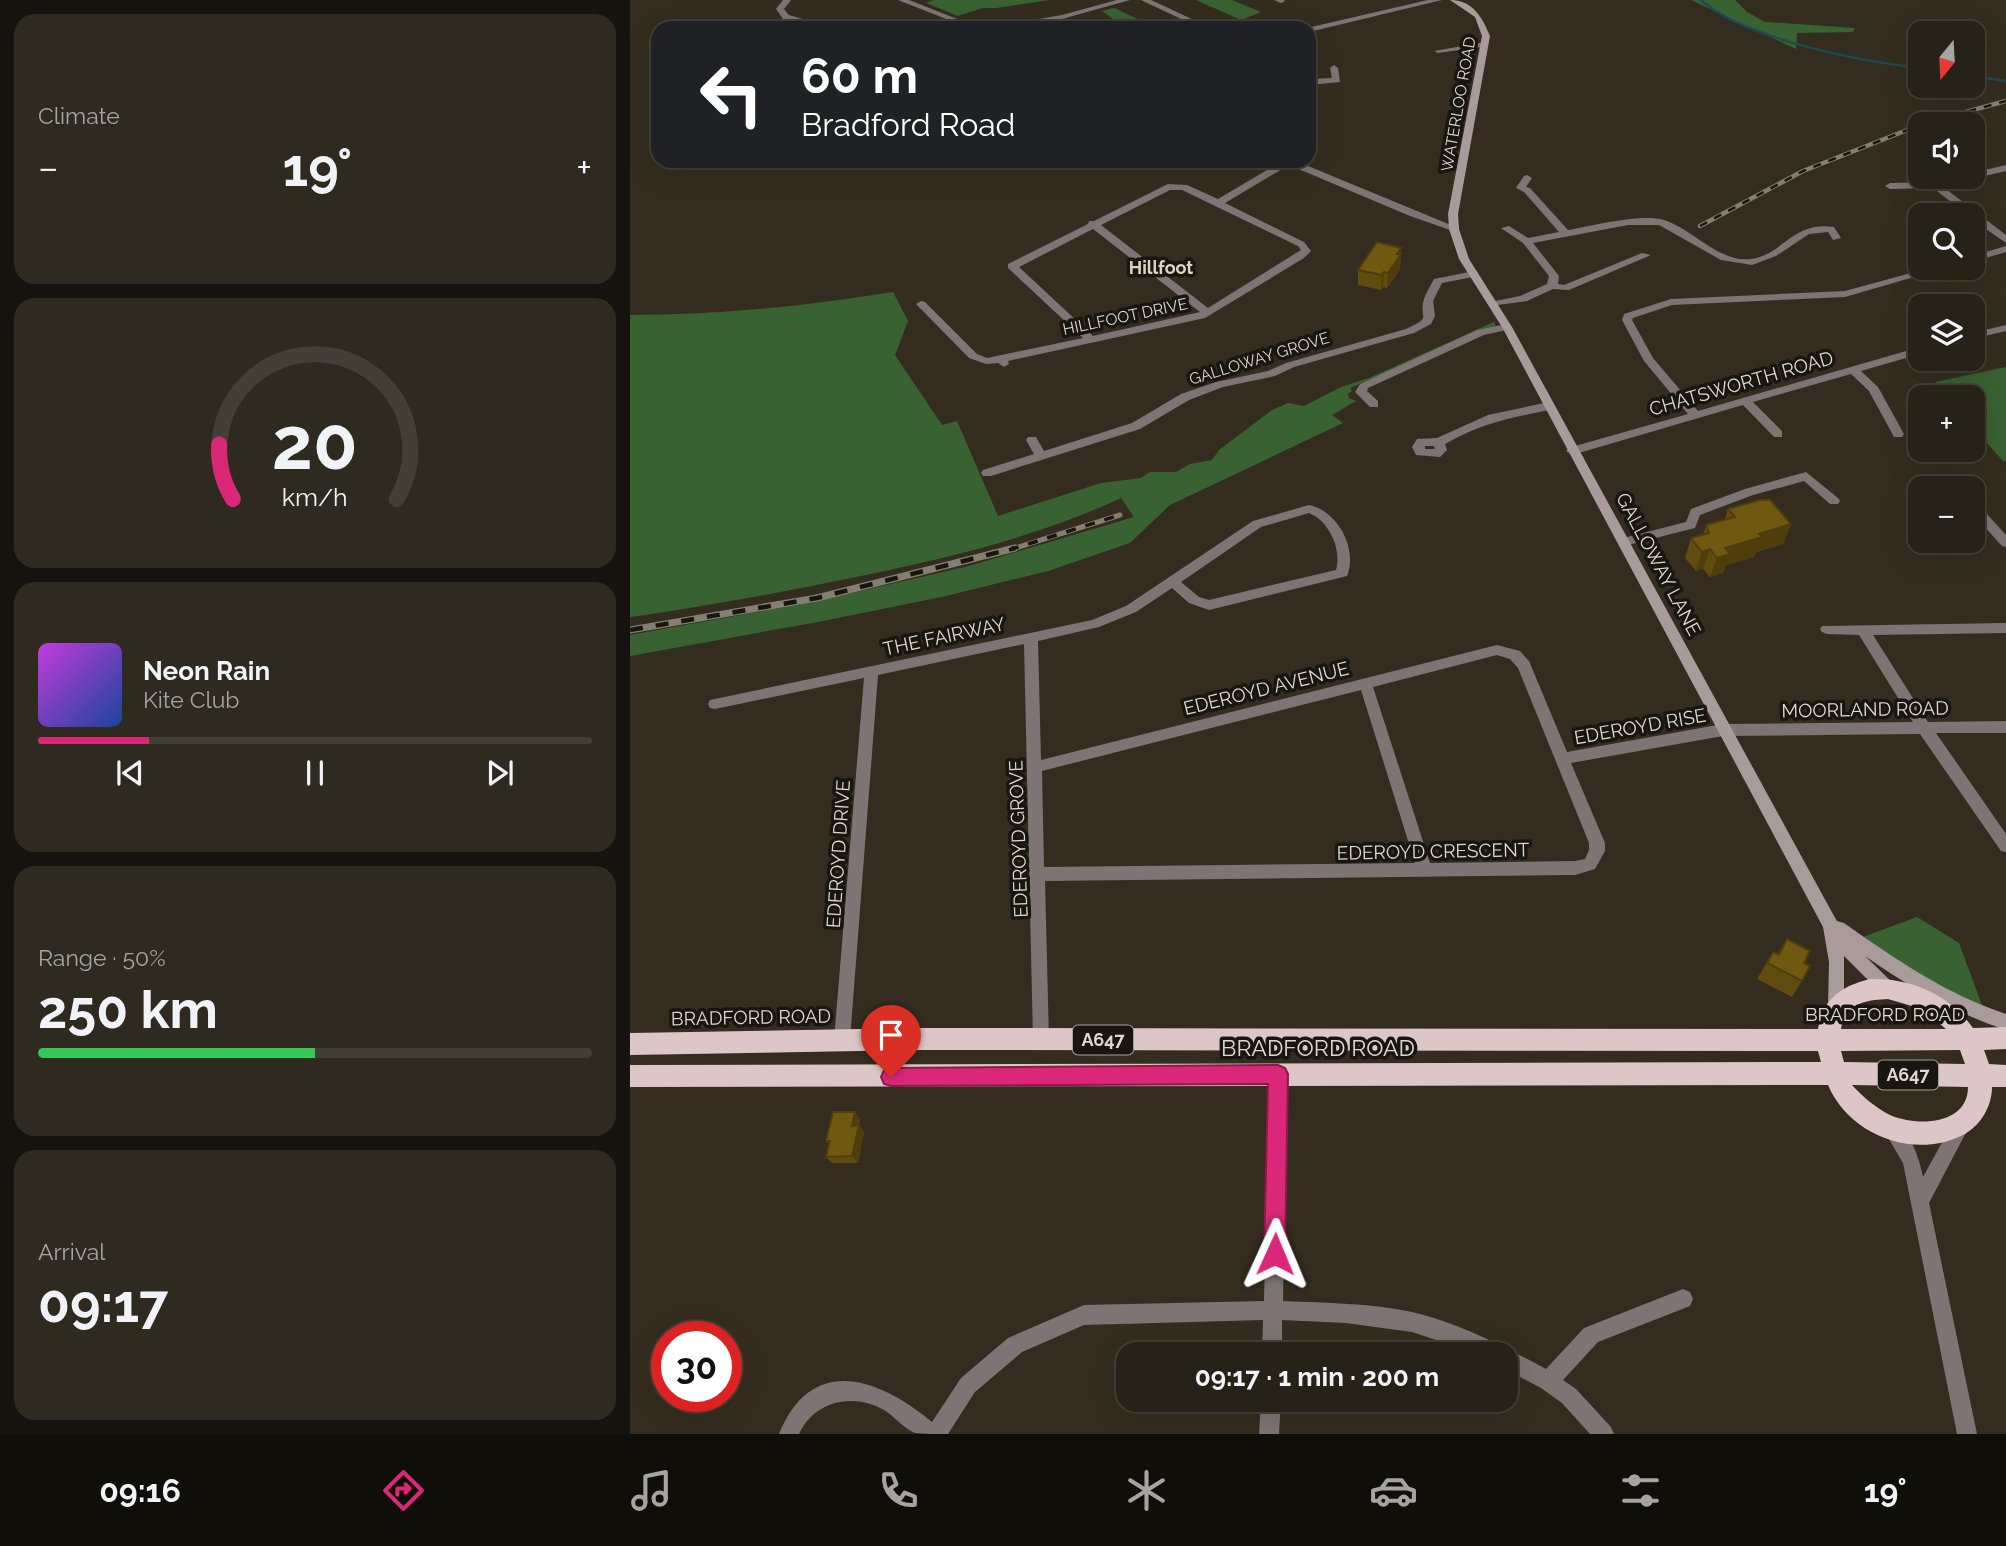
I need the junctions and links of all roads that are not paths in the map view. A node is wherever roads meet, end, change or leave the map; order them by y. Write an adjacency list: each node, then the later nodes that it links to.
1 (787, 0): 7 (street)
2 (902, 0): 8 (street)
3 (1126, 0): 9 (street)
4 (1145, 0): 10 (street)
5 (1438, 0): 11 (street)
6 (1454, 0): 12 (main road, WATERLOO ROAD)
7 (802, 21)
8 (958, 21)
9 (1036, 21)
10 (1192, 21)
11 (1316, 28)
12 (1485, 44): 13 (street); 28 (main road, WATERLOO ROAD)
13 (1438, 51)
14 (1334, 68): 15 (street)
15 (1337, 80): 16 (street); 17 (street)
16 (1316, 82)
17 (1345, 89)
18 (1276, 168): 26 (street)
19 (1305, 168): 28 (street)
20 (2006, 168): 21 (street)
21 (1985, 173)
22 (1527, 178): 31 (street)
23 (1890, 186): 24 (street)
24 (1908, 186)
25 (1940, 189): 32 (street)
26 (1218, 203): 27 (street); 42 (street, HILLFOOT DRIVE)
27 (1092, 223): 42 (street); 46 (street)
28 (1453, 228): 37 (main road, GALLOWAY LANE)
29 (1506, 228): 33 (street)
30 (1832, 230): 31 (street)
31 (1565, 233): 33 (street)
32 (2006, 240)
33 (1526, 241): 39 (street)
34 (2006, 250): 36 (street)
35 (1646, 255): 39 (street)
36 (1985, 256)
37 (1474, 274): 41 (main road, GALLOWAY LANE); 58 (street, GALLOWAY GROVE)
38 (1908, 277): 52 (street)
39 (1552, 286): 41 (street)
40 (921, 304): 46 (street, HILLFOOT DRIVE)
41 (1494, 304): 43 (main road, GALLOWAY LANE)
42 (1208, 313): 46 (street, HILLFOOT DRIVE)
43 (1507, 327): 50 (street); 51 (main road, GALLOWAY LANE)
44 (2006, 328): 45 (street)
45 (1985, 333)
46 (1090, 339)
47 (1908, 353): 48 (street, CHATSWORTH ROAD)
48 (1852, 369): 49 (street, CHATSWORTH ROAD); 54 (street)
49 (1744, 400): 52 (street, CHATSWORTH ROAD); 53 (street)
50 (1374, 404)
51 (1549, 406): 56 (street); 57 (main road, GALLOWAY LANE)
52 (1695, 415): 57 (street, CHATSWORTH ROAD)
53 (1778, 434)
54 (1898, 434)
55 (1032, 440): 58 (street)
56 (1438, 442)
57 (1572, 451): 64 (main road, GALLOWAY LANE)
58 (1042, 457): 59 (street, GALLOWAY GROVE)
59 (987, 473)
60 (1834, 501): 61 (street)
61 (1716, 506): 62 (street); 64 (street)
62 (1725, 517)
63 (1985, 520): 65 (street)
64 (1624, 542): 77 (main road, GALLOWAY LANE)
65 (2006, 543)
66 (1172, 581): 66 (street, THE FAIRWAY); 70 (street, THE FAIRWAY)
67 (2006, 628): 69 (street)
68 (1827, 629): 69 (street)
69 (1863, 630): 76 (street)
70 (1031, 638): 72 (street, THE FAIRWAY); 79 (street, EDEROYD GROVE)
71 (1507, 651): 73 (street, EDEROYD AVENUE); 78 (street, EDEROYD CRESCENT)
72 (871, 671): 74 (street, THE FAIRWAY); 90 (street, EDEROYD DRIVE)
73 (1365, 682): 79 (street, EDEROYD AVENUE); 81 (street)
74 (715, 704)
75 (2006, 727): 76 (street, MOORLAND ROAD)
76 (1924, 728): 77 (street, MOORLAND ROAD); 80 (street)
77 (1724, 730): 78 (street, EDEROYD RISE); 83 (main road, GALLOWAY LANE)
78 (1563, 759): 81 (street, EDEROYD CRESCENT)
79 (1036, 767): 82 (street, EDEROYD GROVE)
80 (2006, 846)
81 (1425, 871): 82 (street, EDEROYD CRESCENT)
82 (1038, 874): 91 (street, EDEROYD GROVE)
83 (1828, 921): 84 (main road, GALLOWAY LANE); 85 (main road, GALLOWAY LANE); 86 (main road)
84 (1888, 989): 85 (highway); 89 (highway)
85 (1836, 1006): 88 (highway)
86 (2006, 1022)
87 (2006, 1038): 89 (highway, BRADFORD ROAD / A647)
88 (1826, 1039): 89 (highway, BRADFORD ROAD / A647); 91 (highway, BRADFORD ROAD / A647); 94 (highway)
89 (1966, 1039): 97 (highway)
90 (842, 1040): 91 (highway, BRADFORD ROAD / A647); 92 (highway, BRADFORD ROAD / A647)
91 (1041, 1040)
92 (630, 1044)
93 (1278, 1074): 94 (highway, BRADFORD ROAD / A647); 95 (highway, BRADFORD ROAD / A647); 102 (street)
94 (1836, 1074): 97 (highway, BRADFORD ROAD / A647); 99 (highway)
95 (630, 1076)
96 (2006, 1076): 97 (highway, BRADFORD ROAD / A647)
97 (1981, 1077): 98 (highway)
98 (1963, 1121): 99 (highway); 100 (street)
99 (1891, 1128): 100 (street)
100 (1921, 1200): 113 (street)
101 (1683, 1299): 106 (street)
102 (1274, 1310): 103 (street); 104 (street); 110 (street)
103 (1273, 1342)
104 (1474, 1342)
105 (1518, 1365): 106 (street)
106 (1548, 1381): 112 (street)
107 (1270, 1412): 111 (street)
108 (789, 1434): 109 (street)
109 (931, 1434)
110 (936, 1434)
111 (1269, 1434)
112 (1604, 1434)
113 (1967, 1434)

